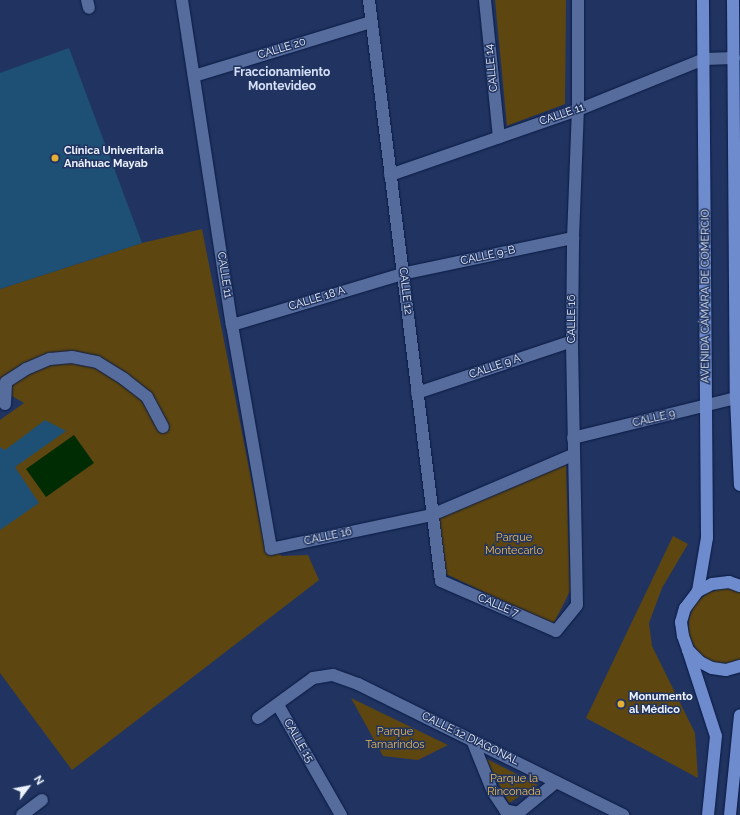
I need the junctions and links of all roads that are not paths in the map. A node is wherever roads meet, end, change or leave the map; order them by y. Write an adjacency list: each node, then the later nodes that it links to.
1 (182, 0): 10 (street, CALLE 11)
2 (369, 0): 7 (street, CALLE 12)
3 (485, 0): 12 (street, CALLE 14)
4 (578, 0): 11 (street, CALLE 16)
5 (703, 0): 9 (main road, AVENIDA CÁMARA DE COMERCIO)
6 (733, 0): 8 (main road)
7 (371, 22): 10 (street, CALLE 20); 13 (street, CALLE 12)
8 (734, 58): 9 (street, CALLE 11); 19 (main road)
9 (704, 59): 11 (street, CALLE 11); 21 (main road, AVENIDA CÁMARA DE COMERCIO)
10 (194, 76): 16 (street, CALLE 11)
11 (578, 110): 12 (street, CALLE 11); 14 (street, CALLE 16)
12 (499, 137): 13 (street, CALLE 11)
13 (390, 175): 15 (street, CALLE 12)
14 (573, 238): 15 (street, CALLE 9-B); 17 (street, CALLE 16)
15 (402, 274): 16 (street, CALLE 18 A); 18 (street, CALLE 12)
16 (232, 325): 27 (street, CALLE 11)
17 (572, 341): 18 (street, CALLE 9 A); 23 (street, CALLE 16)
18 (417, 393): 26 (street, CALLE 12)
19 (736, 398): 21 (street, CALLE 9); 25 (main road)
20 (2, 404): 22 (street)
21 (707, 406): 23 (street, CALLE 9); 30 (main road, AVENIDA CÁMARA DE COMERCIO)
22 (163, 427)
23 (573, 438): 24 (street, CALLE 16)
24 (573, 455): 26 (street); 31 (street, CALLE 16)
25 (740, 485)
26 (432, 515): 27 (street, CALLE 16); 28 (street, CALLE 12)
27 (271, 549)
28 (440, 581): 31 (street, CALLE 7)
29 (740, 586): 30 (main road)
30 (698, 591): 32 (main road)
31 (556, 632)
32 (688, 650): 33 (main road); 43 (main road)
33 (740, 666)
34 (278, 705): 36 (street); 37 (street, CALLE 12 DIAGONAL); 41 (street, CALLE 15)
35 (740, 715): 44 (main road)
36 (258, 718)
37 (472, 740): 38 (street, CALLE 12 DIAGONAL); 38 (street)
38 (556, 782): 42 (street, CALLE 12 DIAGONAL)
39 (42, 800): 40 (street)
40 (22, 815)
41 (341, 815)
42 (623, 815)
43 (708, 815)
44 (730, 815)

